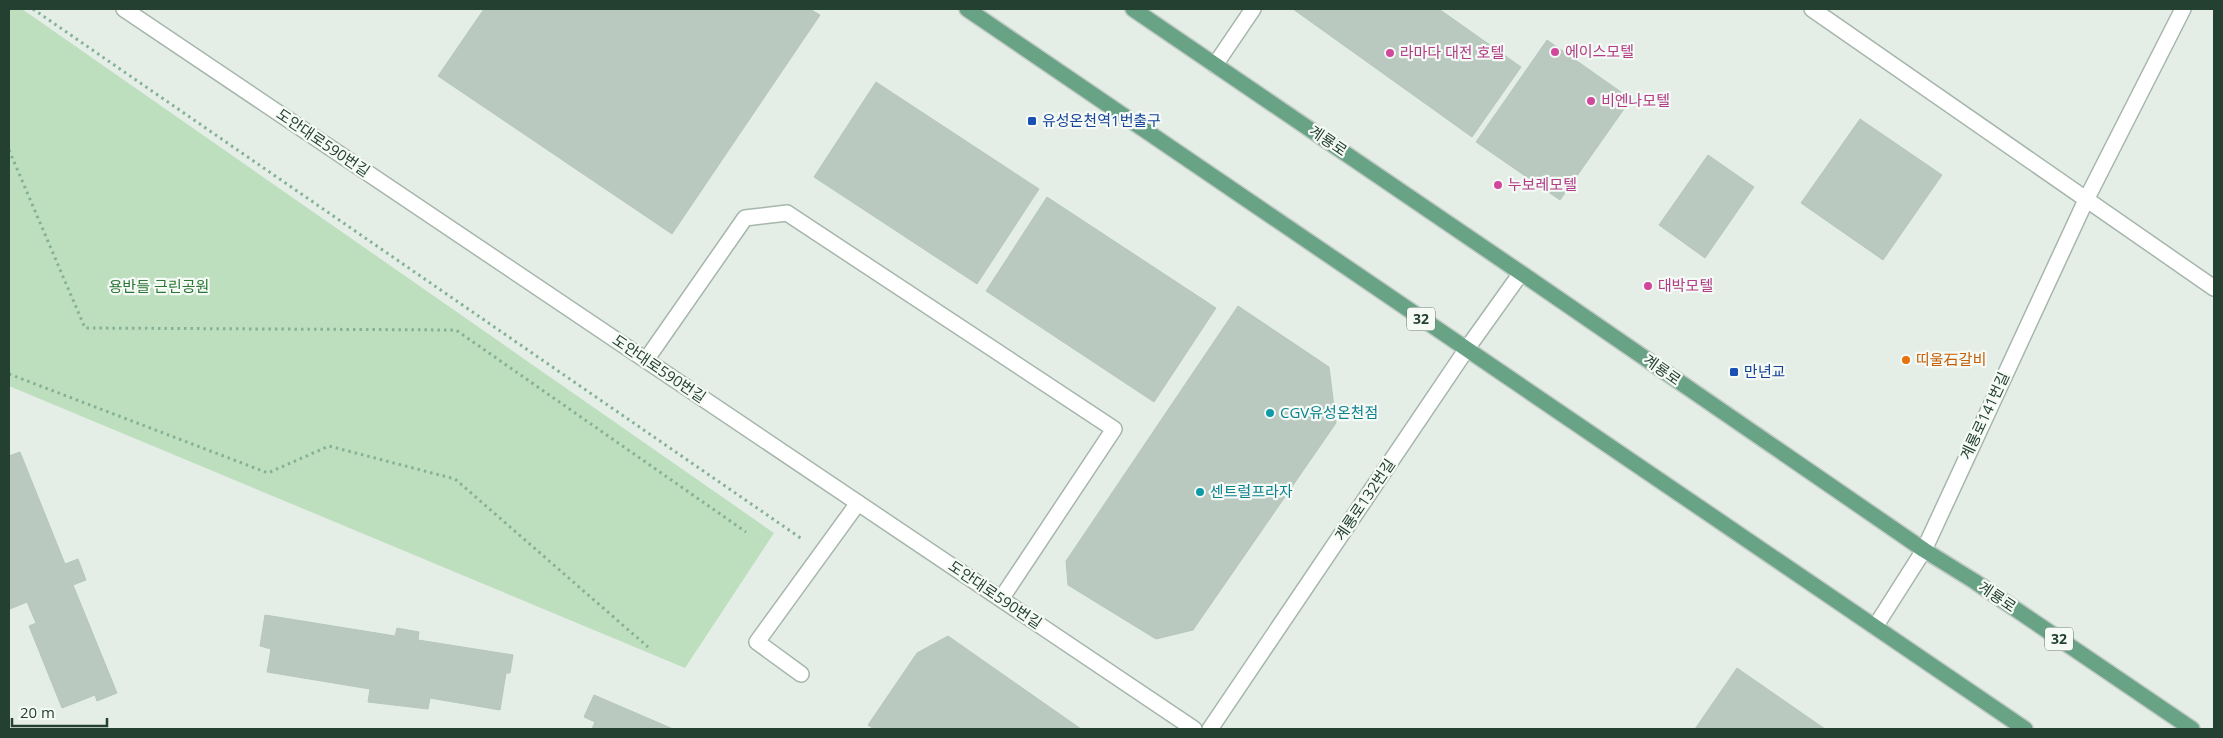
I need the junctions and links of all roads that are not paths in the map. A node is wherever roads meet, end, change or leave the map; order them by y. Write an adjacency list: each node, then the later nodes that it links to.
1 (124, 9): 12 (street, 도안대로590번길)
2 (967, 9): 11 (main road, 32)
3 (1133, 9): 7 (main road, 계룡로 / 32)
4 (1253, 9): 7 (street)
5 (1812, 9): 8 (street)
6 (2183, 9): 8 (street, 계룡로141번길)
7 (1215, 65): 9 (main road, 계룡로 / 32)
8 (2086, 200): 10 (street); 14 (street, 계룡로141번길)
9 (1521, 273): 11 (street, 계룡로132번길); 14 (main road, 계룡로 / 32)
10 (2214, 288)
11 (1466, 350): 16 (main road, 32); 19 (street, 계룡로132번길)
12 (646, 360): 13 (street, 도안대로590번길); 15 (street)
13 (858, 503): 15 (street, 도안대로590번길); 17 (street)
14 (1924, 550): 16 (street, 계룡로141번길); 21 (main road, 계룡로 / 32)
15 (1001, 599): 18 (street, 도안대로590번길)
16 (1875, 628): 20 (main road, 32)
17 (801, 674)
18 (1194, 729)
19 (1210, 729)
20 (2025, 729)
21 (2192, 729)

